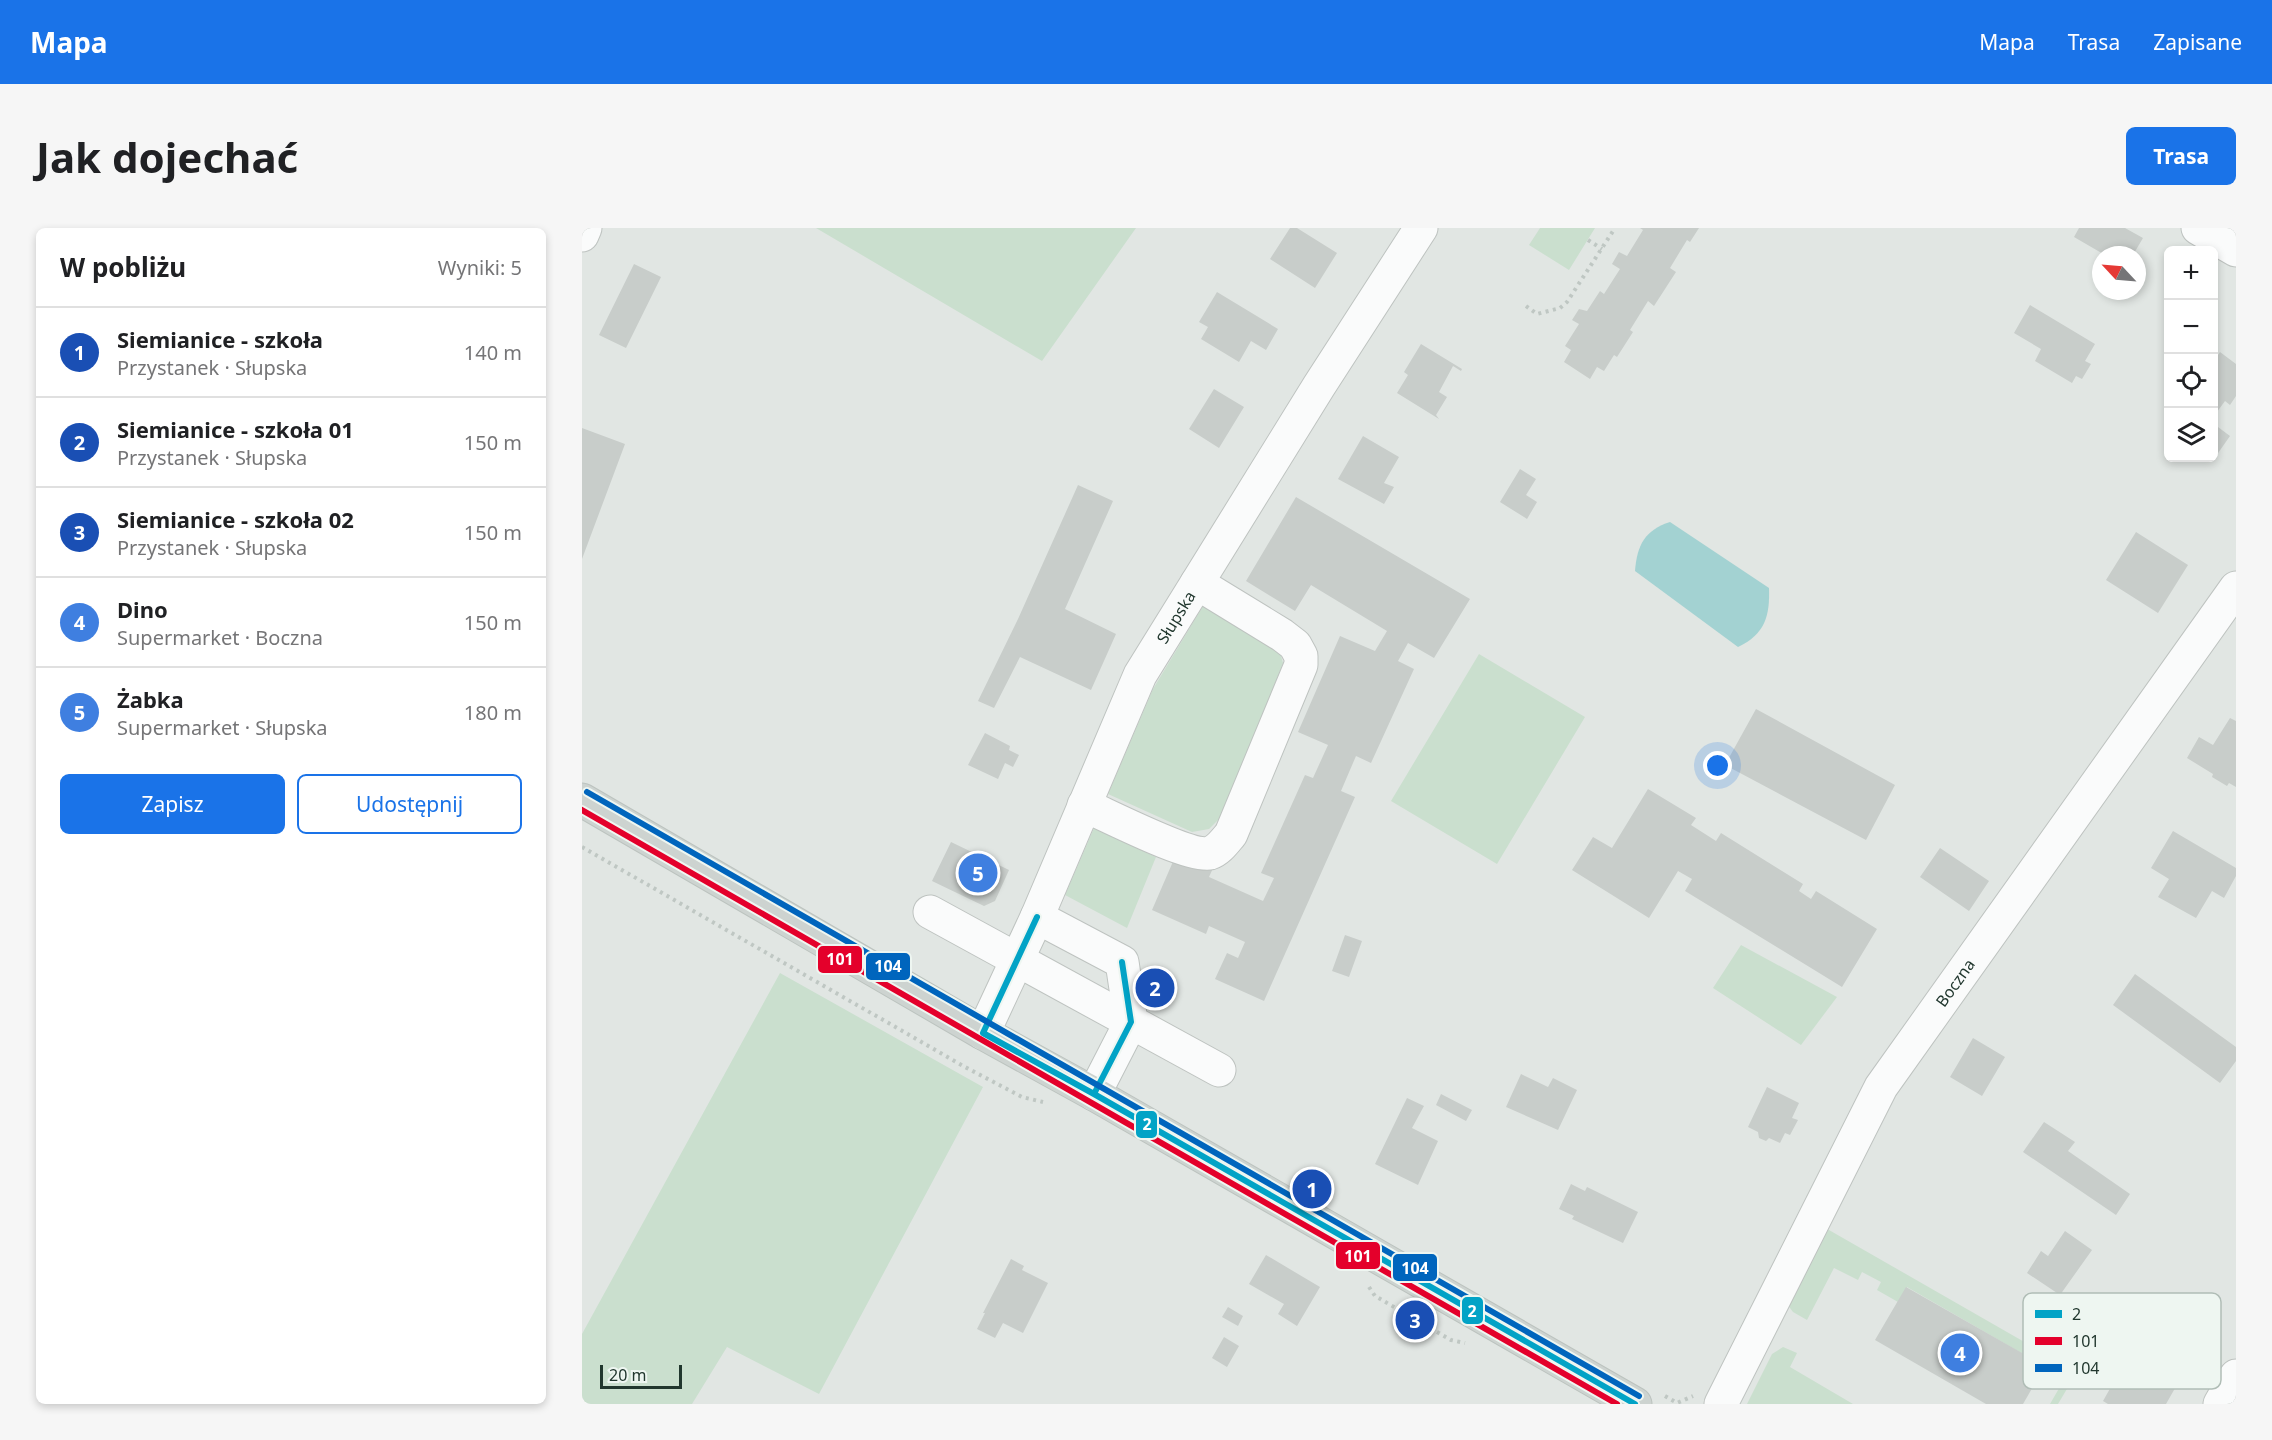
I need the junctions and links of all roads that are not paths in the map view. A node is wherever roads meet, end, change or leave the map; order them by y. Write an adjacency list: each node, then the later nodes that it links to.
1 (585, 228): 4 (street)
2 (1421, 228): 6 (street, Słupska)
3 (2198, 228): 5 (street)
4 (582, 235)
5 (2236, 250)
6 (1197, 583): 9 (street, Słupska); 9 (street)
7 (2236, 588): 19 (street, Boczna)
8 (582, 800): 14 (main road)
9 (1084, 805): 11 (street, Słupska)
10 (930, 912): 12 (street)
11 (1037, 917): 12 (street, Słupska); 13 (street)
12 (1018, 959): 13 (street); 14 (street, Słupska)
13 (1131, 1022): 15 (street); 16 (street)
14 (983, 1033): 16 (main road)
15 (1219, 1070)
16 (1095, 1094): 18 (main road)
17 (2236, 1376): 20 (street)
18 (1635, 1404)
19 (1721, 1404)
20 (2220, 1404)

